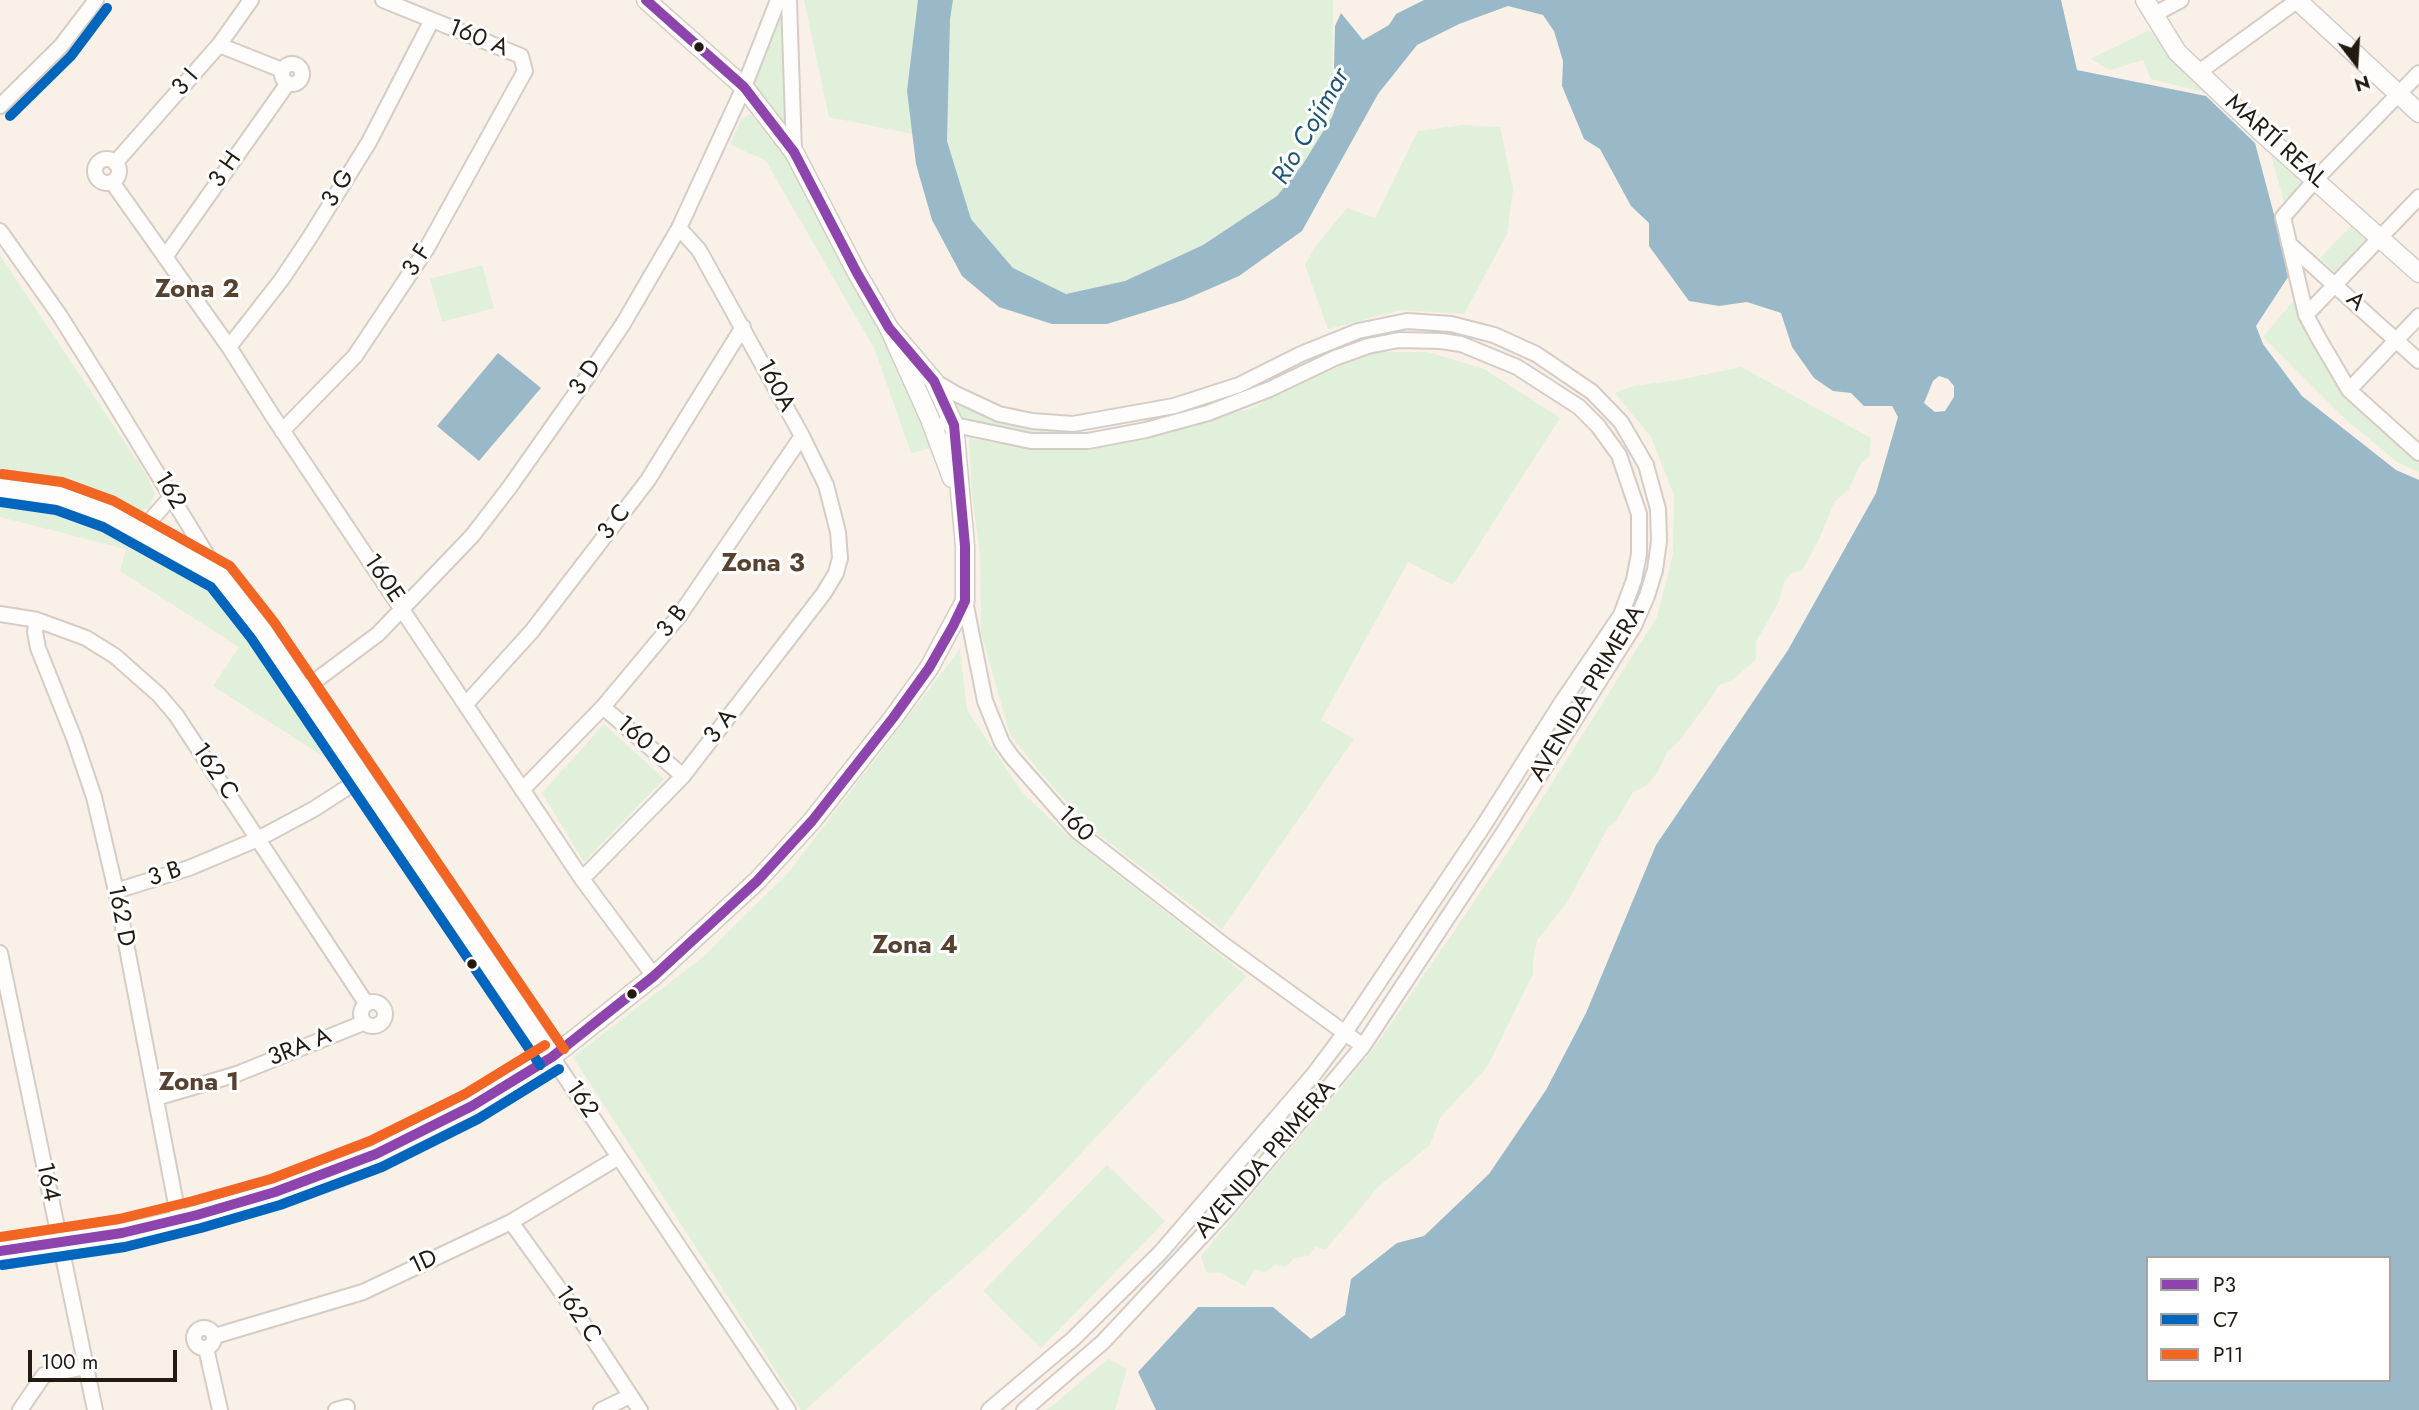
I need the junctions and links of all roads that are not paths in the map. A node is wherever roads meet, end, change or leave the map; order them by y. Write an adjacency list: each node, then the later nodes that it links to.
1 (96, 0): 17 (street)
2 (251, 0): 11 (street, 3 I)
3 (383, 0): 10 (street, 160 A)
4 (646, 0): 15 (main road, 160)
5 (778, 0): 15 (street, 3 D)
6 (789, 0): 19 (street)
7 (2181, 0): 9 (street)
8 (2298, 0): 13 (street); 16 (main road)
9 (2149, 8): 13 (main road, MARTÍ REAL)
10 (432, 20): 12 (street, 160 A); 36 (street, 3 G)
11 (219, 45): 20 (street, 3 I); 28 (street, 3 H)
12 (525, 71): 45 (street, 3 F)
13 (2199, 72): 21 (main road, MARTÍ REAL)
14 (2419, 73): 16 (street)
15 (744, 87): 19 (main road, 160); 24 (street, 3 D)
16 (2399, 95): 18 (main road); 21 (street)
17 (0, 106)
18 (2419, 113)
19 (794, 152): 34 (main road, 160)
20 (115, 163): 22 (street); 22 (street)
21 (2316, 179): 26 (main road, MARTÍ REAL); 27 (street)
22 (112, 182): 28 (street, 160E)
23 (2419, 197): 26 (street)
24 (679, 228): 33 (street, 160A); 55 (street, 3 D)
25 (0, 231): 50 (street, 162)
26 (2380, 237): 29 (main road, MARTÍ REAL); 30 (street)
27 (2289, 244): 30 (street, A); 31 (street)
28 (164, 257): 36 (street, 160E)
29 (2419, 273)
30 (2336, 284): 31 (street); 35 (street, A)
31 (2306, 315): 39 (street)
32 (2419, 316): 35 (street)
33 (743, 327): 46 (street, 160A); 61 (street, 3 C)
34 (889, 328): 38 (main road, 160); 41 (main road, 160)
35 (2396, 341): 37 (street, A); 39 (street)
36 (229, 347): 45 (street, 160E)
37 (2419, 361)
38 (934, 381): 40 (street, AVENIDA PRIMERA); 41 (main road); 44 (main road, 160)
39 (2349, 390): 47 (street)
40 (1592, 392): 42 (street); 59 (street, AVENIDA PRIMERA)
41 (921, 401): 43 (main road, 160)
42 (1579, 407): 44 (street, AVENIDA PRIMERA); 58 (street, AVENIDA PRIMERA)
43 (930, 419): 44 (street, AVENIDA PRIMERA); 49 (main road, 160)
44 (954, 425): 49 (main road, 160)
45 (282, 431): 55 (street, 160E)
46 (802, 436): 52 (street, 160A); 62 (street, 3 B)
47 (2416, 445)
48 (0, 488): 51 (main road)
49 (959, 495): 54 (main road, 160)
50 (172, 496): 51 (street); 53 (street, 162)
51 (141, 531): 53 (main road)
52 (839, 558): 63 (street, 3 A)
53 (220, 576): 60 (main road, 162)
54 (965, 601): 72 (main road); 75 (street, 160)
55 (403, 609): 60 (street, 3 D); 61 (street, 160E)
56 (0, 614): 57 (street, 162 C)
57 (37, 620): 68 (street, 162 C); 70 (street, 162 D)
58 (1618, 620): 59 (street); 66 (street, AVENIDA PRIMERA)
59 (1633, 626): 67 (street, AVENIDA PRIMERA)
60 (303, 690): 64 (main road, 162)
61 (466, 705): 65 (street, 160E)
62 (603, 707): 63 (street, 160 D); 65 (street, 3 B)
63 (683, 776): 69 (street, 3 A)
64 (362, 778): 68 (street, 3 B); 77 (main road, 162)
65 (523, 790): 69 (street, 160E)
66 (1484, 825): 67 (street); 75 (street, AVENIDA PRIMERA)
67 (1502, 835): 76 (street, AVENIDA PRIMERA)
68 (258, 839): 70 (street, 3 B); 73 (street, 162 C)
69 (582, 879): 72 (street, 160E)
70 (116, 891): 78 (street, 162 D)
71 (0, 953): 82 (street, 164)
72 (654, 976): 77 (main road)
73 (366, 1003): 74 (street); 74 (street)
74 (363, 1023): 78 (street, 3RA A)
75 (1344, 1034): 76 (street, 160); 92 (street, AVENIDA PRIMERA)
76 (1363, 1046): 93 (street, AVENIDA PRIMERA)
77 (552, 1057): 79 (street, 162); 80 (main road)
78 (156, 1098): 80 (street, 162 D)
79 (619, 1157): 81 (street, 1D); 91 (street, 162)
80 (180, 1220): 82 (main road)
81 (511, 1222): 85 (street, 162 C); 88 (street, 1D)
82 (60, 1243): 83 (main road); 84 (street, 164)
83 (0, 1251)
84 (86, 1367): 86 (street); 87 (street, 164)
85 (630, 1396): 89 (street); 90 (street, 162 C)
86 (20, 1410)
87 (95, 1410)
88 (220, 1410)
89 (601, 1410)
90 (640, 1410)
91 (788, 1410)
92 (989, 1410)
93 (1024, 1410)

